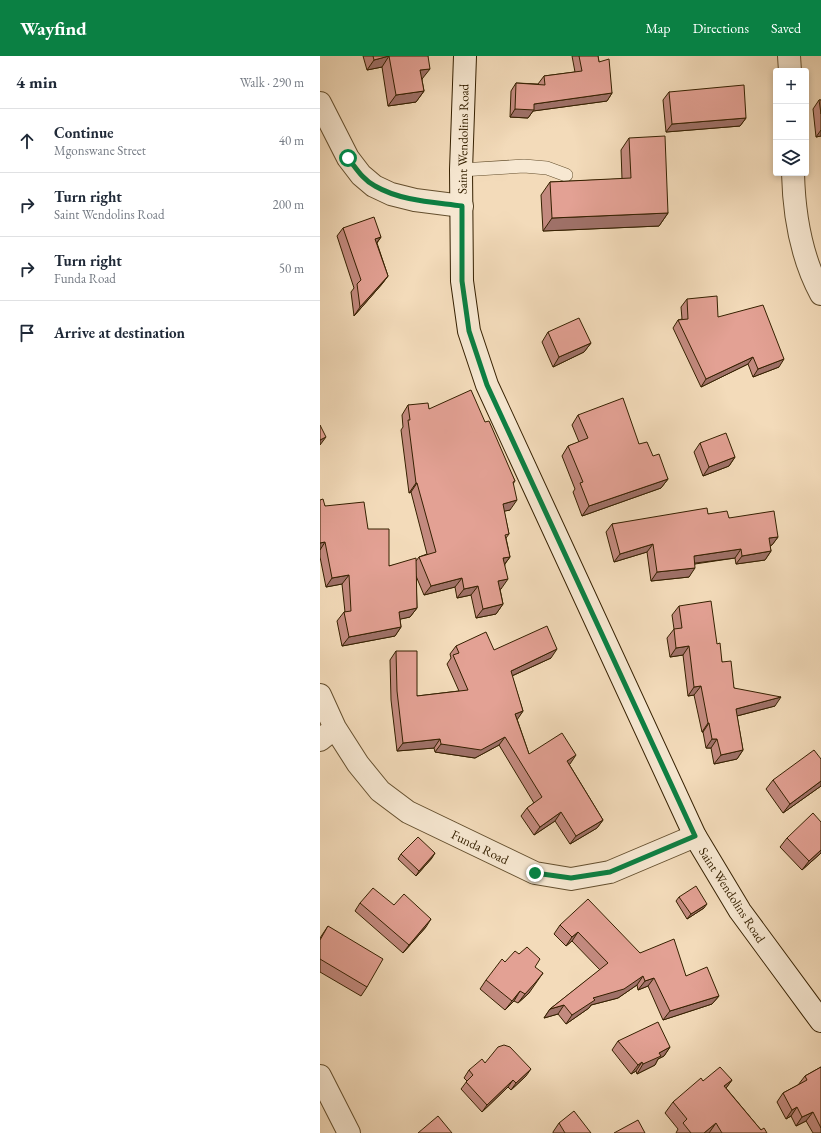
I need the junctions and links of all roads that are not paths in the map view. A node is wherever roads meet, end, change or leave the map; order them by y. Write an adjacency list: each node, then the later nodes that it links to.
1 (465, 56): 5 (street, Saint Wendolins Road)
2 (789, 56): 3 (street)
3 (790, 68)
4 (320, 103): 8 (street)
5 (461, 170): 6 (lane); 8 (street, Saint Wendolins Road)
6 (566, 175)
7 (793, 176): 9 (street)
8 (462, 206): 12 (street, Saint Wendolins Road)
9 (821, 294)
10 (320, 695): 11 (street, Funda Road)
11 (328, 734): 12 (street, Funda Road)
12 (695, 836): 13 (street, Saint Wendolins Road)
13 (821, 1021)
14 (320, 1076): 15 (street)
15 (349, 1133)

